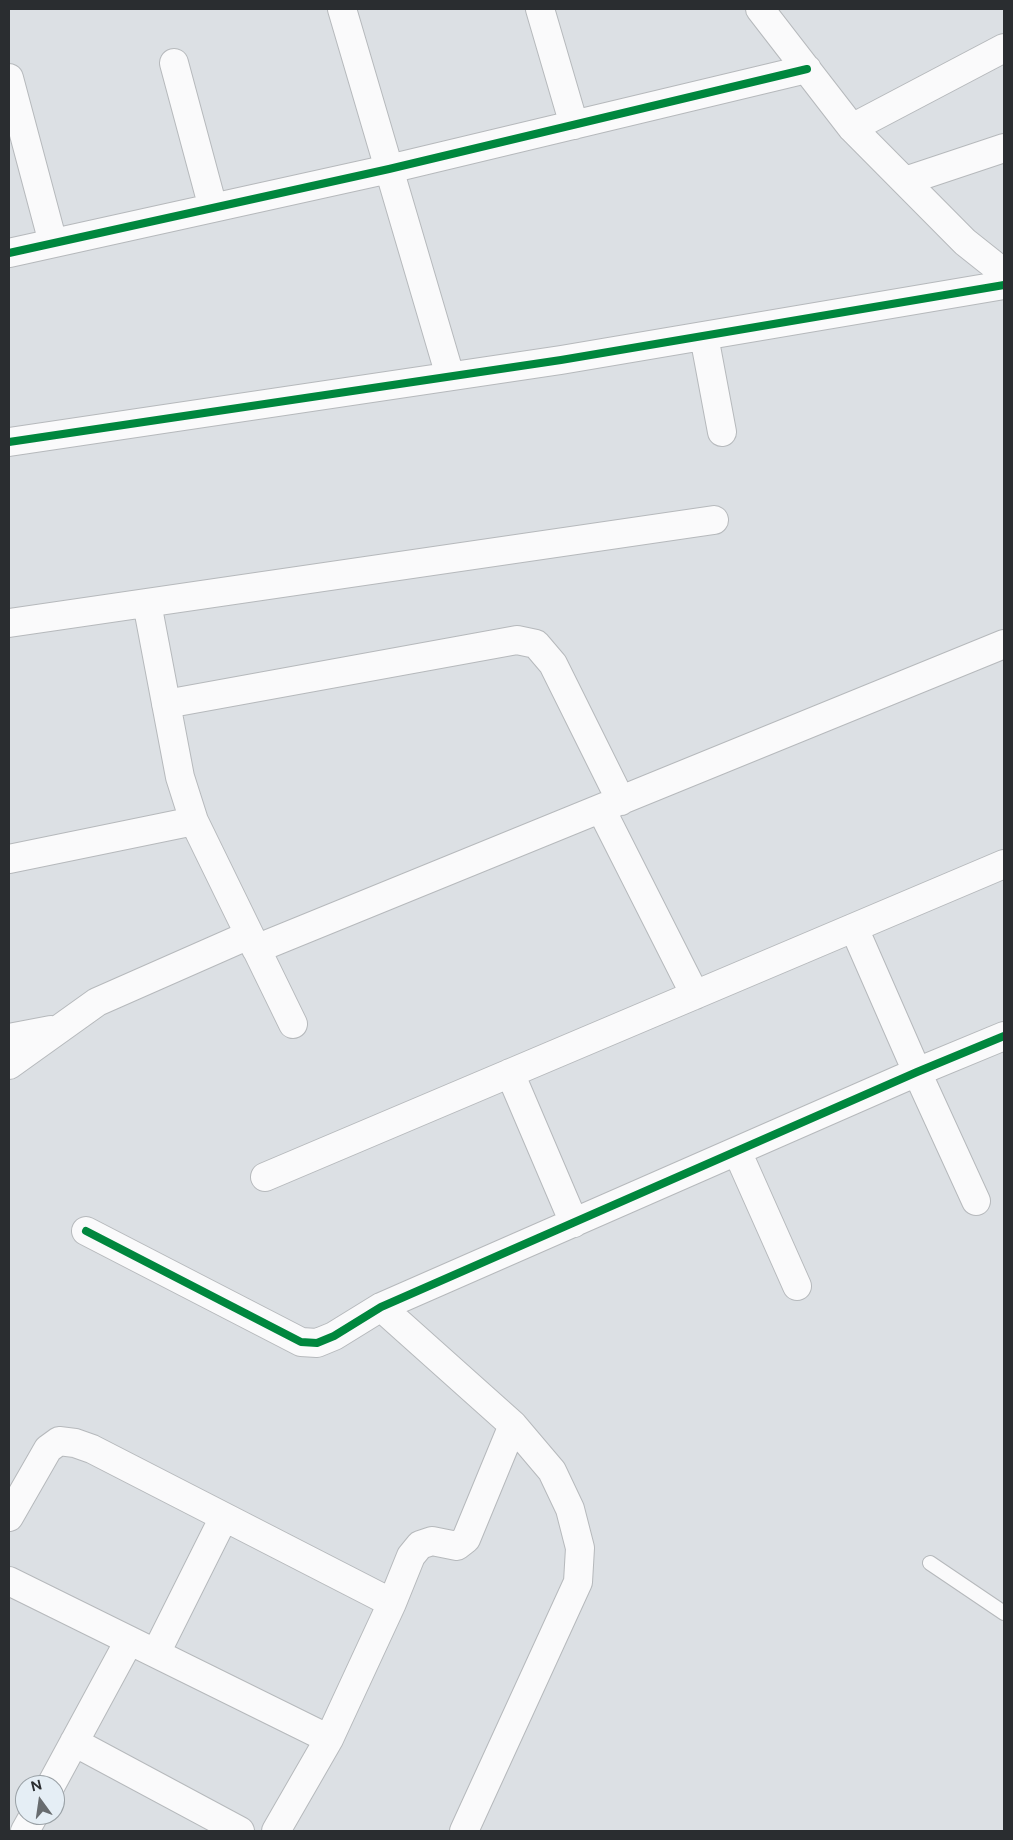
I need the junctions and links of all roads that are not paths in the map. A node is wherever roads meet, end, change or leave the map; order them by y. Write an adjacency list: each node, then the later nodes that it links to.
1 (342, 9): 11 (street)
2 (540, 9): 8 (street)
3 (762, 9): 6 (street)
4 (1004, 48): 9 (street)
5 (174, 63): 13 (street)
6 (807, 69): 8 (street); 9 (street)
7 (9, 78): 14 (street)
8 (574, 125): 11 (street)
9 (852, 128): 12 (street)
10 (1004, 148): 12 (street)
11 (389, 169): 13 (street); 19 (street)
12 (905, 181): 16 (street)
13 (213, 208): 14 (street)
14 (54, 243): 15 (street)
15 (9, 253)
16 (1004, 273)
17 (1004, 285): 18 (street)
18 (704, 336): 19 (street); 20 (street)
19 (450, 376): 21 (street)
20 (722, 432)
21 (9, 442)
22 (714, 520): 23 (street)
23 (147, 602): 24 (street); 26 (street)
24 (9, 623)
25 (1004, 644): 27 (street)
26 (166, 704): 27 (street); 28 (street)
27 (611, 805): 32 (street); 33 (street)
28 (194, 821): 29 (street); 32 (street)
29 (9, 859)
30 (1004, 864): 31 (street)
31 (854, 928): 33 (street); 39 (street)
32 (253, 942): 34 (street); 35 (street)
33 (695, 995): 40 (street)
34 (294, 1024)
35 (63, 1027): 37 (street); 38 (street)
36 (1004, 1036): 39 (street)
37 (9, 1038)
38 (9, 1065)
39 (917, 1072): 41 (street); 43 (street)
40 (510, 1073): 42 (street); 44 (street)
41 (738, 1151): 44 (street); 46 (street)
42 (265, 1177)
43 (976, 1201)
44 (574, 1223): 47 (street)
45 (86, 1231): 47 (street)
46 (797, 1286)
47 (381, 1307): 48 (street)
48 (513, 1425): 53 (street); 62 (street)
49 (9, 1517): 50 (street)
50 (224, 1517): 53 (street); 56 (street)
51 (930, 1563): 54 (lane)
52 (9, 1581): 55 (street)
53 (392, 1603): 57 (street)
54 (1004, 1613)
55 (129, 1641): 56 (street); 58 (street)
56 (156, 1653): 57 (street)
57 (329, 1739): 61 (street)
58 (74, 1742): 59 (street); 60 (street)
59 (56, 1775)
60 (240, 1831)
61 (276, 1831)
62 (464, 1831)

